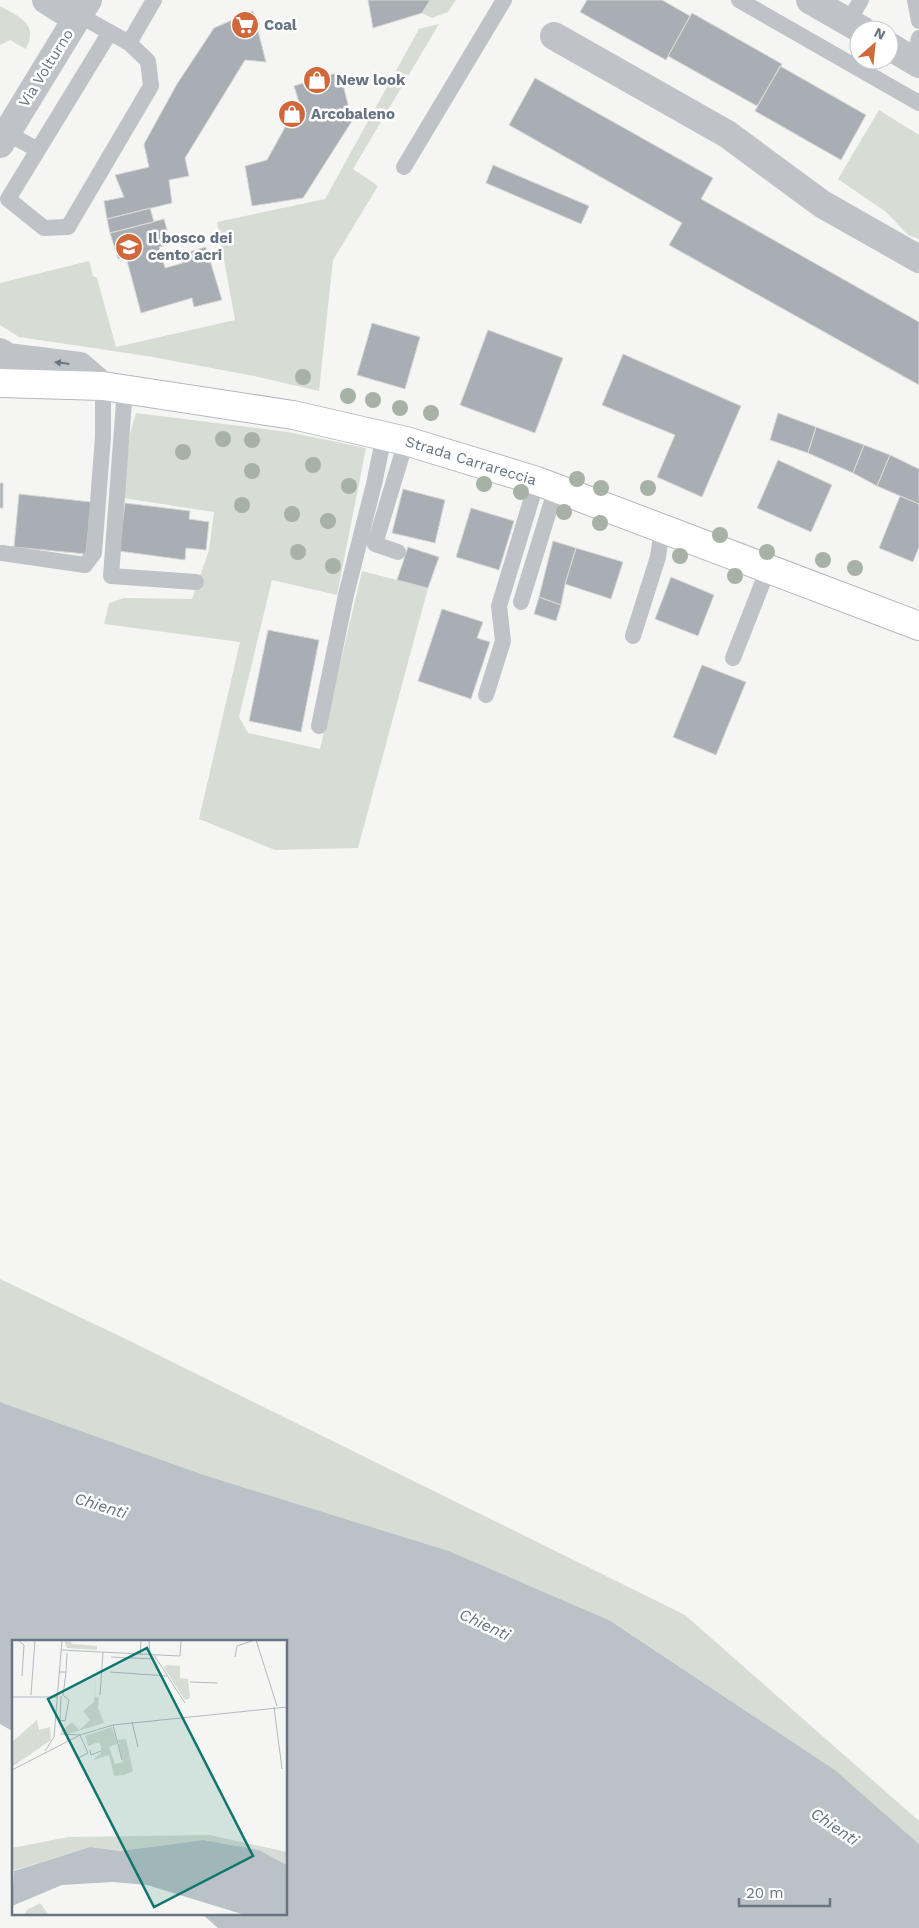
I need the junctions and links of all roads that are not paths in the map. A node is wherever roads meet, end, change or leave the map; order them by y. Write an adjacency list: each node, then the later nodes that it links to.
1 (46, 0): 7 (street, Via Volturno)
2 (154, 0): 12 (lane)
3 (504, 0): 18 (lane)
4 (739, 0): 15 (lane)
5 (810, 0): 8 (street)
6 (915, 0): 9 (lane)
7 (81, 11): 10 (lane); 16 (street, Via Volturno)
8 (857, 17)
9 (919, 21)
10 (110, 32): 12 (lane); 17 (lane)
11 (554, 36): 19 (street)
12 (129, 43): 17 (lane)
13 (899, 49): 14 (street)
14 (917, 54)
15 (919, 103)
16 (5, 127): 17 (lane)
17 (38, 150)
18 (404, 167)
19 (919, 259)
20 (0, 352): 22 (street, one-way to 20)
21 (0, 383): 22 (main road, Strada Carrareccia)
22 (114, 388): 23 (main road, Strada Carrareccia); 27 (lane); 29 (lane)
23 (395, 438): 24 (main road, Strada Carrareccia); 26 (lane); 35 (lane)
24 (546, 484): 25 (main road, Strada Carrareccia); 30 (lane); 34 (lane)
25 (662, 529): 28 (main road, Strada Carrareccia); 32 (lane)
26 (398, 552)
27 (2, 553)
28 (768, 569): 31 (main road, Strada Carrareccia); 33 (lane)
29 (196, 582)
30 (521, 602)
31 (919, 626)
32 (633, 636)
33 (733, 658)
34 (486, 695)
35 (319, 726)

